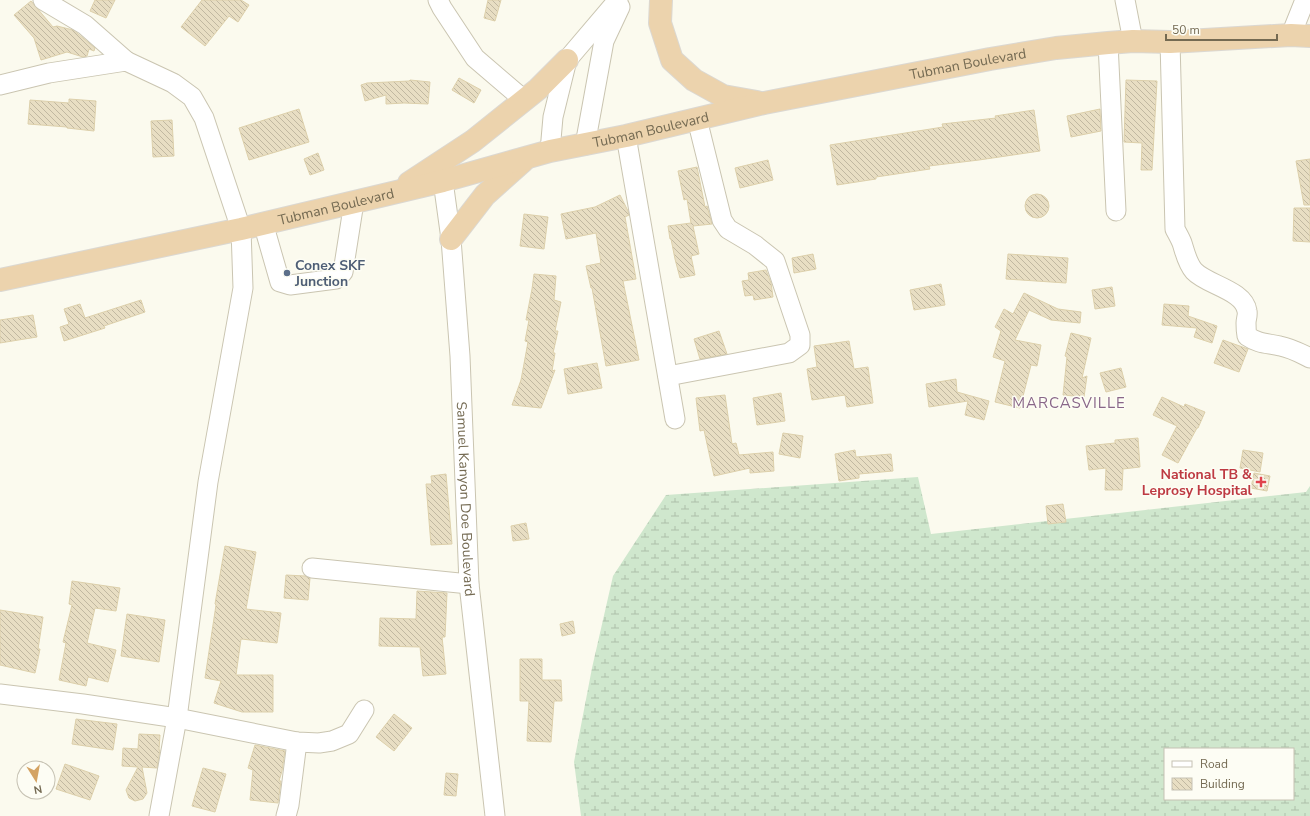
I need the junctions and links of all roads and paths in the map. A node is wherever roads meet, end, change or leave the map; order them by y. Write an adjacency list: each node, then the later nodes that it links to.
1 (43, 0): 13 (street)
2 (438, 0): 15 (street)
3 (618, 0): 12 (street)
4 (623, 0): 19 (street)
5 (661, 0): 16 (highway)
6 (1124, 0): 9 (street)
7 (1305, 0): 8 (street)
8 (1301, 36): 10 (highway, Tubman Boulevard)
9 (1133, 41): 10 (highway, Tubman Boulevard); 11 (highway, Tubman Boulevard)
10 (1170, 42): 30 (street)
11 (1108, 43): 16 (highway, Tubman Boulevard); 25 (street)
12 (567, 60): 15 (highway); 20 (street)
13 (126, 61): 14 (street); 27 (street)
14 (0, 85)
15 (524, 100): 23 (highway)
16 (764, 103): 17 (highway, Tubman Boulevard)
17 (697, 119): 18 (highway, Tubman Boulevard); 31 (street)
18 (626, 136): 19 (highway, Tubman Boulevard); 31 (street)
19 (584, 145): 20 (highway, Tubman Boulevard)
20 (550, 151): 21 (highway, Tubman Boulevard)
21 (528, 157): 22 (highway, Tubman Boulevard); 28 (highway)
22 (443, 181): 23 (highway, Tubman Boulevard); 28 (street, Samuel Kanyon Doe Boulevard)
23 (398, 191): 24 (highway, Tubman Boulevard)
24 (354, 202): 26 (highway, Tubman Boulevard); 26 (street)
25 (1116, 210)
26 (263, 223): 27 (highway, Tubman Boulevard)
27 (241, 229): 29 (highway, Tubman Boulevard); 37 (street)
28 (451, 239): 34 (street, Samuel Kanyon Doe Boulevard)
29 (0, 280)
30 (1310, 358)
31 (668, 376): 32 (street)
32 (675, 419)
33 (312, 568): 34 (street)
34 (469, 584): 41 (street, Samuel Kanyon Doe Boulevard)
35 (0, 694): 37 (street)
36 (364, 710): 38 (street)
37 (177, 718): 38 (street); 39 (street)
38 (297, 742): 40 (street)
39 (159, 816)
40 (286, 816)
41 (495, 816)

